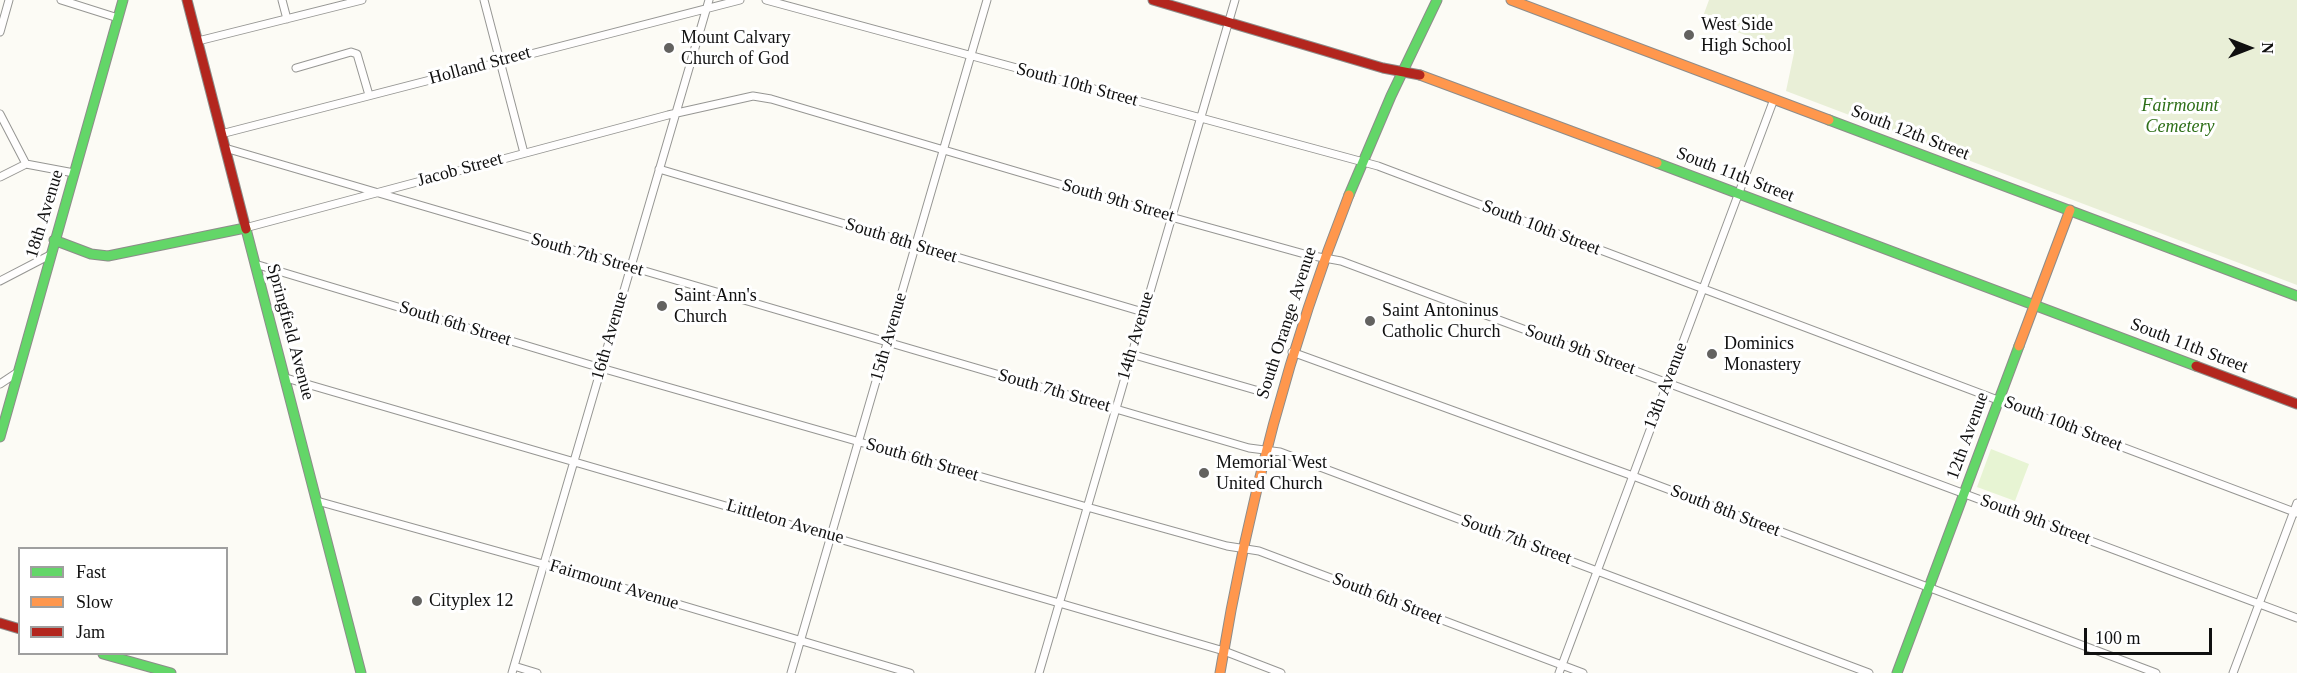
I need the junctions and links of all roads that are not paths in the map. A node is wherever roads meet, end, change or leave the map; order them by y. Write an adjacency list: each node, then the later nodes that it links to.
1 (9, 0): 19 (street)
2 (61, 0): 16 (street)
3 (123, 0): 16 (street, 18th Avenue)
4 (187, 0): 20 (street, Springfield Avenue)
5 (282, 0): 17 (street)
6 (363, 0): 17 (street)
7 (484, 0): 22 (street)
8 (740, 0): 15 (street, Holland Street)
9 (766, 0): 21 (street, South 10th Street)
10 (987, 0): 21 (street, 15th Avenue)
11 (1153, 0): 18 (street, South 11th Street)
12 (1235, 0): 18 (street, 14th Avenue)
13 (1437, 0): 24 (street, South Orange Avenue)
14 (1510, 0): 26 (street, South 12th Street)
15 (708, 4): 22 (street, Holland Street); 27 (street, 16th Avenue)
16 (118, 18): 37 (street, 18th Avenue)
17 (287, 19): 20 (street)
18 (1228, 22): 24 (street, South 11th Street); 29 (street, 14th Avenue)
19 (0, 32)
20 (198, 41): 30 (street, Springfield Avenue)
21 (971, 56): 29 (street, South 10th Street); 32 (street, 15th Avenue)
22 (500, 61): 25 (street, Holland Street); 33 (street)
23 (296, 68): 25 (street)
24 (1402, 70): 34 (street, South Orange Avenue); 40 (street, South 11th Street)
25 (369, 95): 30 (street, Holland Street)
26 (1774, 99): 40 (street, 13th Avenue); 41 (street, South 12th Street)
27 (676, 113): 32 (street, South 9th Street); 33 (street, Jacob Street); 36 (street, 16th Avenue)
28 (0, 114): 35 (street)
29 (1200, 119): 34 (street, South 10th Street); 42 (street, 14th Avenue)
30 (221, 134): 31 (street, Springfield Avenue)
31 (225, 148): 39 (street, South 7th Street); 43 (street, Springfield Avenue)
32 (944, 149): 42 (street, South 9th Street); 45 (street, 15th Avenue)
33 (524, 153): 39 (street, Jacob Street)
34 (1362, 162): 47 (street, South Orange Avenue); 51 (street, South 10th Street)
35 (26, 164): 37 (street); 38 (street)
36 (659, 169): 45 (street, South 8th Street); 49 (street, 16th Avenue)
37 (75, 174): 44 (street, 18th Avenue)
38 (0, 177)
39 (374, 193): 43 (street, Jacob Street); 49 (street, South 7th Street)
40 (1739, 194): 51 (street, 13th Avenue); 53 (street, South 11th Street)
41 (2070, 210): 52 (street, South 12th Street); 53 (street, 12th Avenue)
42 (1172, 217): 47 (street, South 9th Street); 54 (street, 14th Avenue)
43 (245, 228): 44 (street); 48 (street, Springfield Avenue)
44 (54, 240): 46 (street, 18th Avenue)
45 (916, 245): 54 (street, South 8th Street); 55 (street, 15th Avenue)
46 (50, 255): 50 (street); 59 (street, 18th Avenue)
47 (1325, 258): 56 (street, South Orange Avenue); 61 (street, South 9th Street)
48 (255, 264): 58 (street, South 6th Street); 60 (street, Springfield Avenue)
49 (630, 268): 55 (street, South 7th Street); 58 (street, 16th Avenue)
50 (0, 281)
51 (1704, 289): 61 (street, 13th Avenue); 64 (street, South 10th Street)
52 (2297, 296)
53 (2034, 305): 64 (street, 12th Avenue); 65 (street, South 11th Street)
54 (1143, 312): 57 (street, 14th Avenue)
55 (888, 343): 66 (street, South 7th Street); 68 (street, 15th Avenue)
56 (1292, 352): 69 (street, South Orange Avenue); 71 (street, South 8th Street)
57 (1131, 354): 63 (street); 66 (street, 14th Avenue)
58 (601, 368): 68 (street, South 6th Street); 70 (street, 16th Avenue)
59 (18, 372): 62 (street); 67 (street, 18th Avenue)
60 (285, 378): 70 (street, Littleton Avenue); 73 (street, Springfield Avenue)
61 (1668, 382): 71 (street, 13th Avenue); 72 (street, South 9th Street)
62 (0, 384)
63 (1258, 391)
64 (1999, 399): 72 (street, 12th Avenue); 76 (street, South 10th Street)
65 (2297, 404)
66 (1115, 409): 69 (street, South 7th Street); 75 (street, 14th Avenue)
67 (0, 437)
68 (859, 442): 75 (street, South 6th Street); 77 (street, 15th Avenue)
69 (1265, 450): 78 (street, South Orange Avenue); 80 (street, South 7th Street)
70 (574, 460): 77 (street, Littleton Avenue); 79 (street, 16th Avenue)
71 (1633, 476): 80 (street, 13th Avenue); 81 (street, South 8th Street)
72 (1964, 494): 81 (street, 12th Avenue); 83 (street, South 9th Street)
73 (317, 501): 79 (street, Fairmount Avenue); 93 (street, Springfield Avenue)
74 (2297, 503): 76 (street)
75 (1087, 507): 78 (street, South 6th Street); 82 (street, 14th Avenue)
76 (2295, 512): 83 (street)
77 (831, 536): 82 (street, Littleton Avenue); 87 (street, 15th Avenue)
78 (1243, 548): 88 (street, South Orange Avenue); 90 (street, South 6th Street)
79 (543, 564): 87 (street, Fairmount Avenue); 91 (street, 16th Avenue)
80 (1598, 570): 90 (street, 13th Avenue); 102 (street, South 7th Street)
81 (1929, 587): 103 (street, 12th Avenue); 104 (street, South 8th Street)
82 (1059, 603): 88 (street, Littleton Avenue); 97 (street, 14th Avenue)
83 (2259, 604): 84 (street, South 9th Street); 105 (street)
84 (2297, 618)
85 (0, 623): 86 (street)
86 (18, 628)
87 (801, 641): 95 (street, 15th Avenue); 96 (street, Fairmount Avenue)
88 (1224, 651): 98 (street, South Orange Avenue); 99 (street, Littleton Avenue)
89 (107, 655): 92 (street)
90 (1562, 664): 100 (street, 13th Avenue); 101 (street, South 6th Street)
91 (513, 670): 94 (street)
92 (171, 673)
93 (361, 673)
94 (537, 673)
95 (791, 673)
96 (910, 673)
97 (1039, 673)
98 (1220, 673)
99 (1281, 673)
100 (1559, 673)
101 (1583, 673)
102 (1869, 673)
103 (1897, 673)
104 (2156, 673)
105 (2233, 673)

